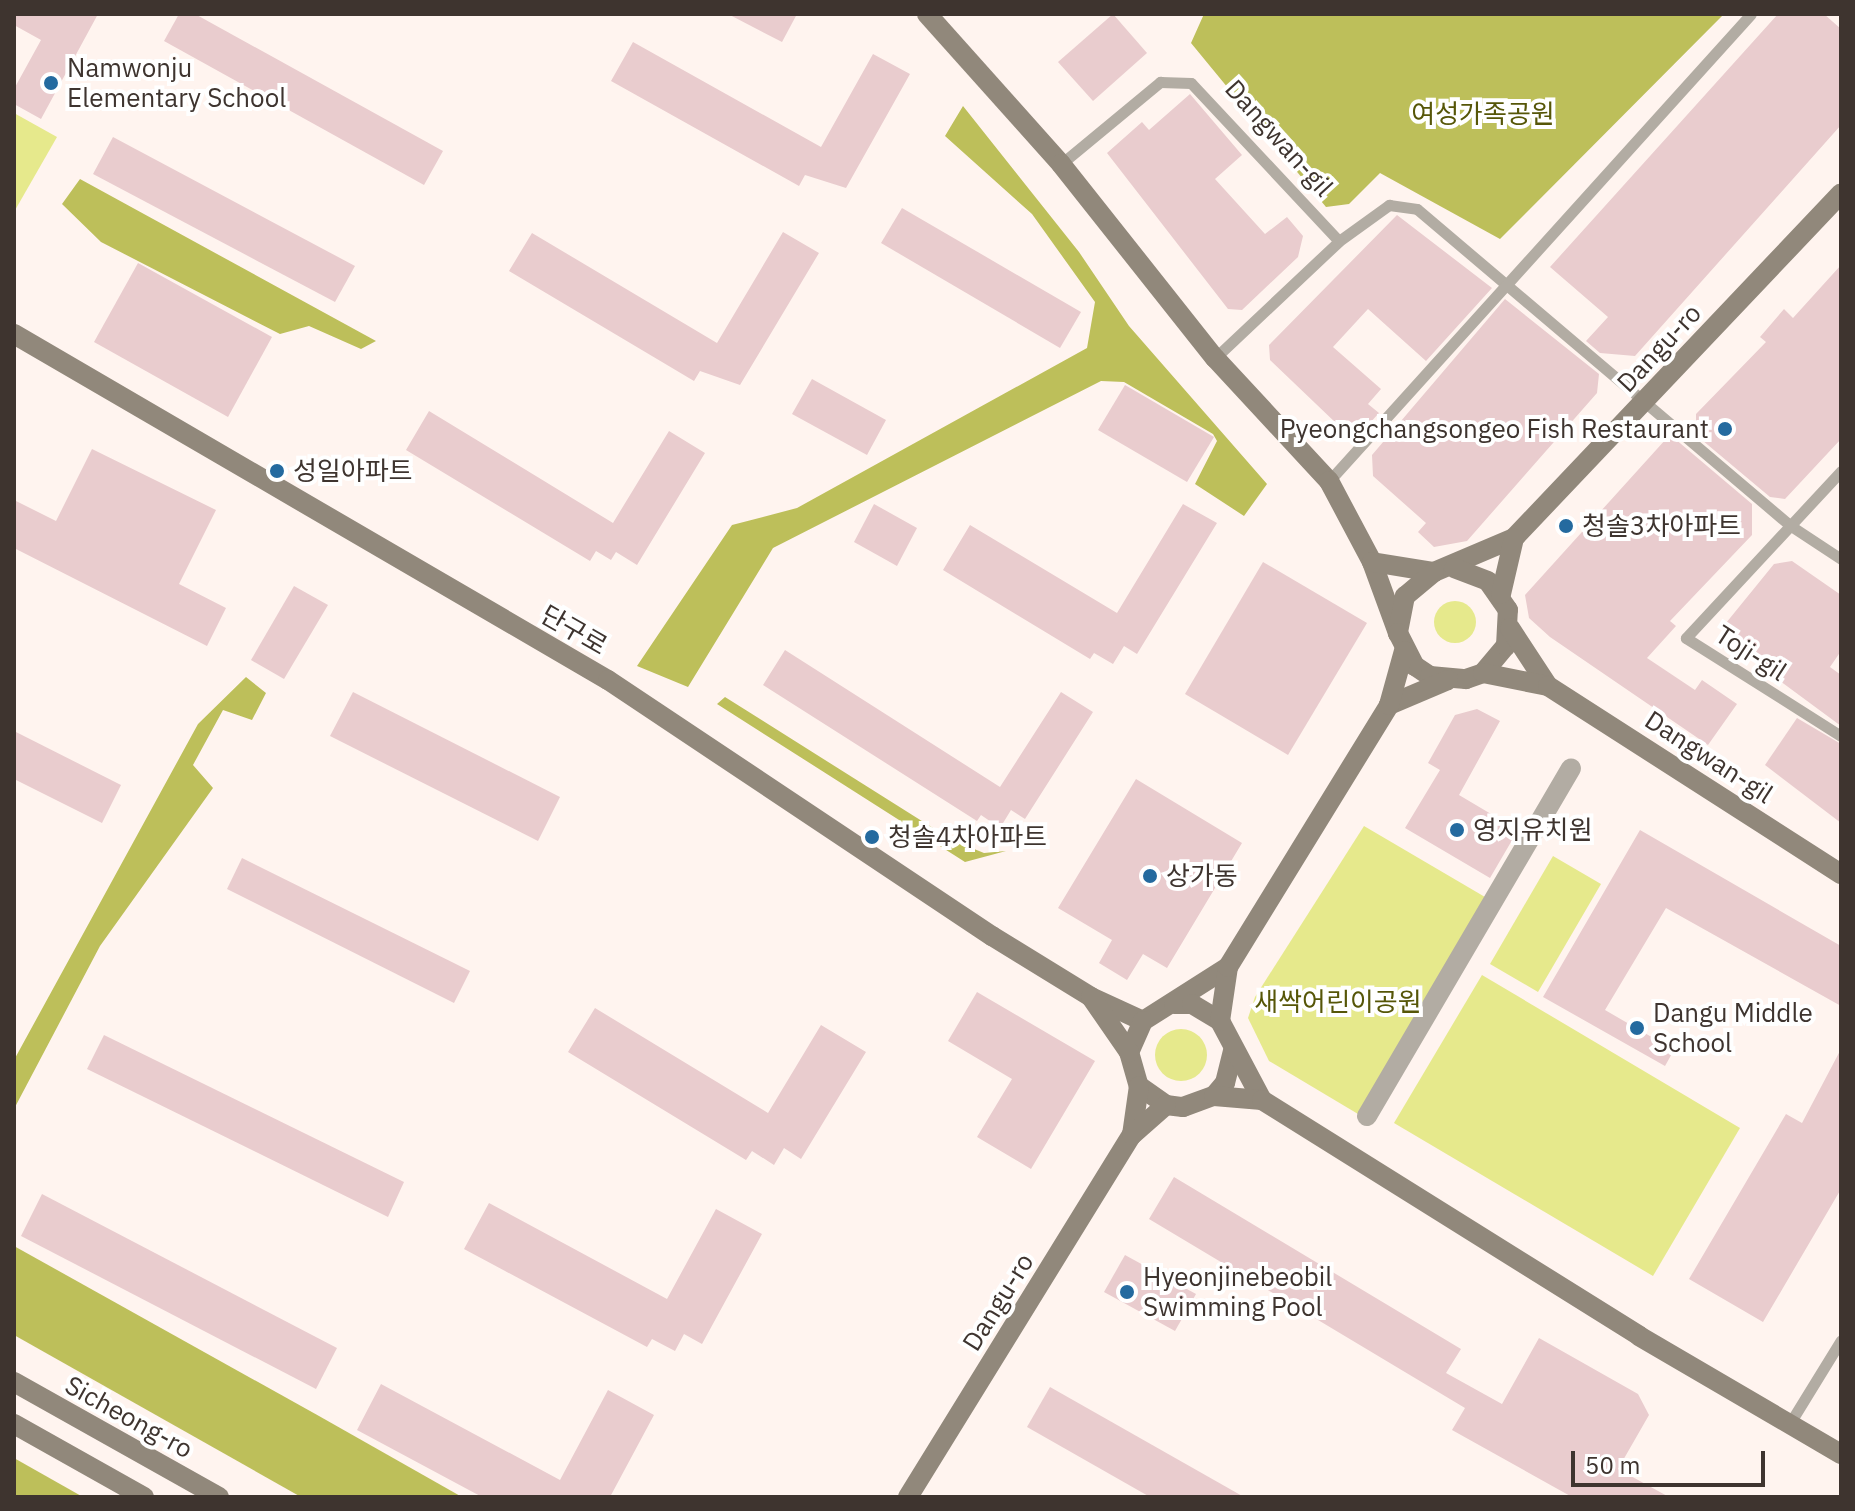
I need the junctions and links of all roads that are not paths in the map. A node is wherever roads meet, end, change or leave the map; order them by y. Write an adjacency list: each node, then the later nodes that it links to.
1 (927, 14): 3 (street)
2 (1751, 14): 6 (lane)
3 (1061, 164): 5 (lane, Dangwan-gil); 8 (street)
4 (1841, 193): 9 (street, Dangu-ro)
5 (1339, 241): 6 (lane); 8 (lane)
6 (1507, 288): 9 (lane); 11 (lane)
7 (14, 334): 28 (street, 단구로)
8 (1215, 358): 11 (street)
9 (1644, 402): 12 (lane); 13 (street, Dangu-ro)
10 (1841, 471): 12 (lane, Toji-gil)
11 (1329, 481): 15 (street)
12 (1791, 526): 14 (lane); 24 (lane, Toji-gil)
13 (1514, 538): 16 (street); 17 (street)
14 (1841, 559)
15 (1372, 562): 16 (street); 19 (street)
16 (1444, 570): 17 (street); 19 (street)
17 (1501, 594): 18 (street)
18 (1510, 628): 20 (street); 22 (street)
19 (1401, 642): 21 (street); 23 (street)
20 (1483, 673): 21 (street); 22 (street)
21 (1448, 680): 23 (street)
22 (1548, 686): 26 (street, Dangwan-gil)
23 (1389, 705): 27 (street)
24 (1841, 736)
25 (1571, 768): 38 (street)
26 (1841, 874)
27 (1228, 967): 29 (street); 31 (street)
28 (1091, 997): 30 (street); 33 (street)
29 (1174, 1004): 30 (street); 31 (street)
30 (1143, 1021): 33 (street)
31 (1220, 1021): 32 (street)
32 (1233, 1051): 35 (street); 36 (street)
33 (1129, 1052): 34 (street)
34 (1139, 1086): 37 (street); 39 (street)
35 (1214, 1096): 36 (street); 37 (street)
36 (1262, 1100): 42 (street)
37 (1166, 1105): 39 (street)
38 (1367, 1116)
39 (1132, 1135): 47 (street, Dangu-ro)
40 (1841, 1340): 42 (lane)
41 (14, 1382): 46 (street, Sicheong-ro)
42 (1790, 1423): 44 (street)
43 (14, 1424): 45 (street)
44 (1841, 1454)
45 (144, 1497)
46 (219, 1497)
47 (908, 1497)

